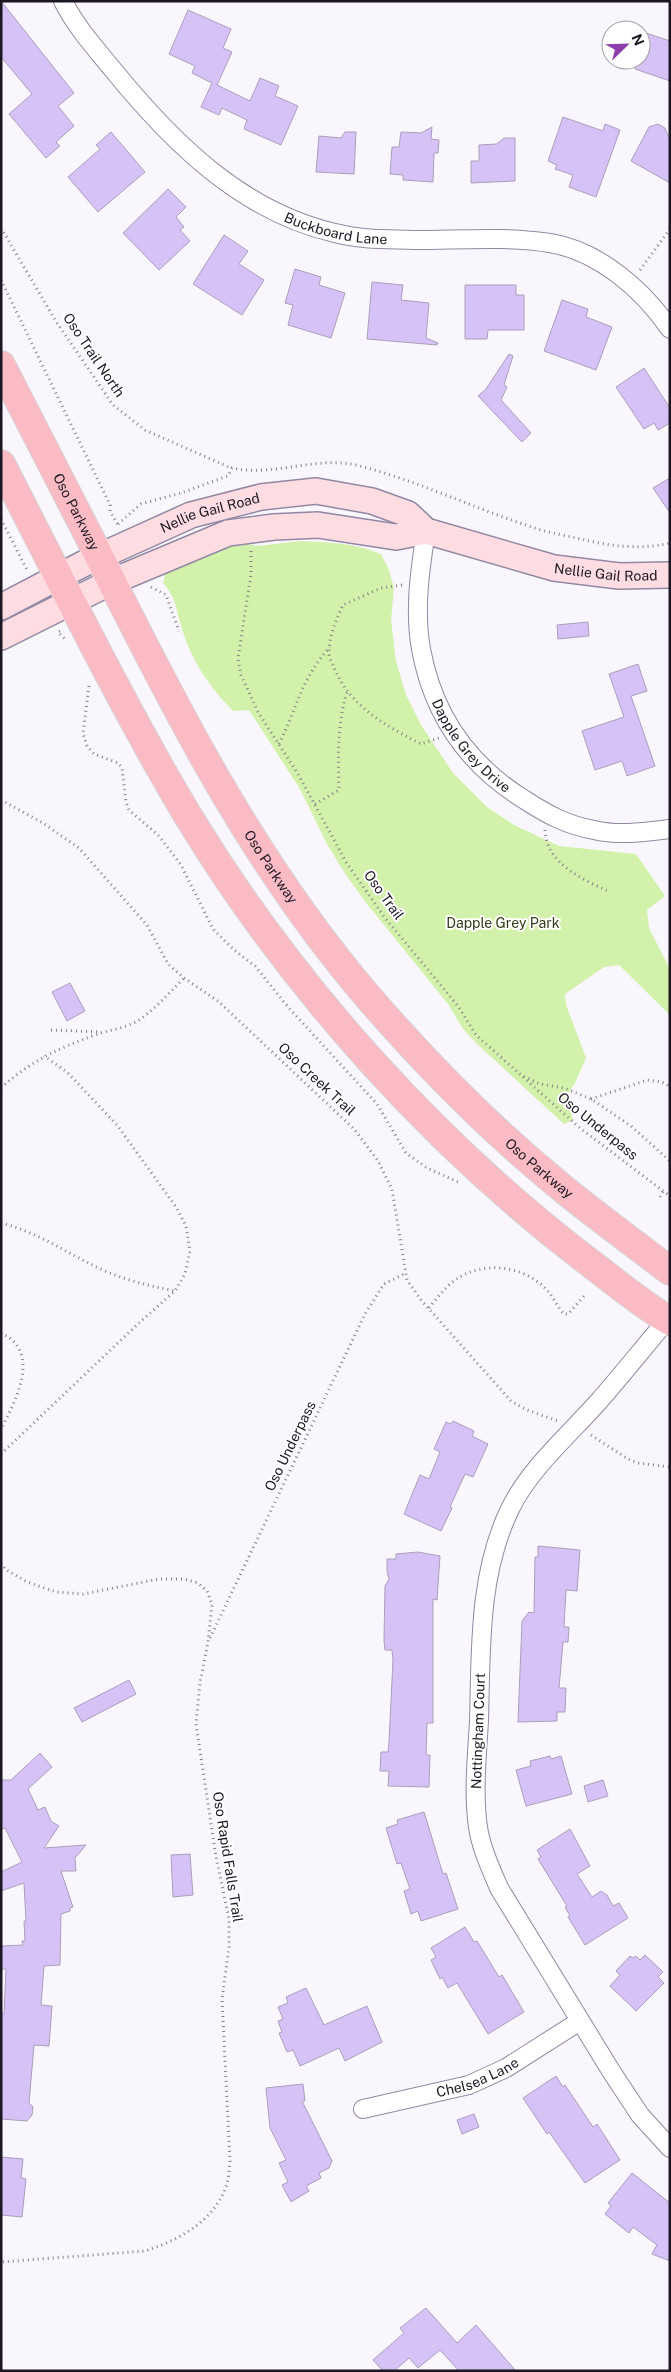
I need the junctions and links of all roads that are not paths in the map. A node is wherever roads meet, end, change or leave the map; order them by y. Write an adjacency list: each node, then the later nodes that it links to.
1 (63, 1): 2 (street, Buckboard Lane)
2 (670, 329)
3 (1, 365): 6 (main road, Oso Parkway)
4 (1, 464): 8 (main road)
5 (426, 531): 6 (street, Nellie Gail Road); 7 (street, Nellie Gail Road); 9 (street, Nellie Gail Road); 13 (street, Dapple Grey Drive)
6 (99, 556): 8 (street, Nellie Gail Road); 9 (main road, Oso Parkway)
7 (670, 575)
8 (59, 576): 10 (main road); 11 (street, Nellie Gail Road)
9 (110, 582): 10 (street, Nellie Gail Road); 14 (main road, Oso Parkway)
10 (71, 602): 12 (street, Nellie Gail Road); 15 (main road)
11 (1, 607)
12 (1, 637)
13 (670, 829)
14 (670, 1271)
15 (668, 1321): 16 (street, Nottingham Court)
16 (580, 2021): 17 (street, Chelsea Lane); 18 (street, Nottingham Court)
17 (363, 2109)
18 (670, 2148)

